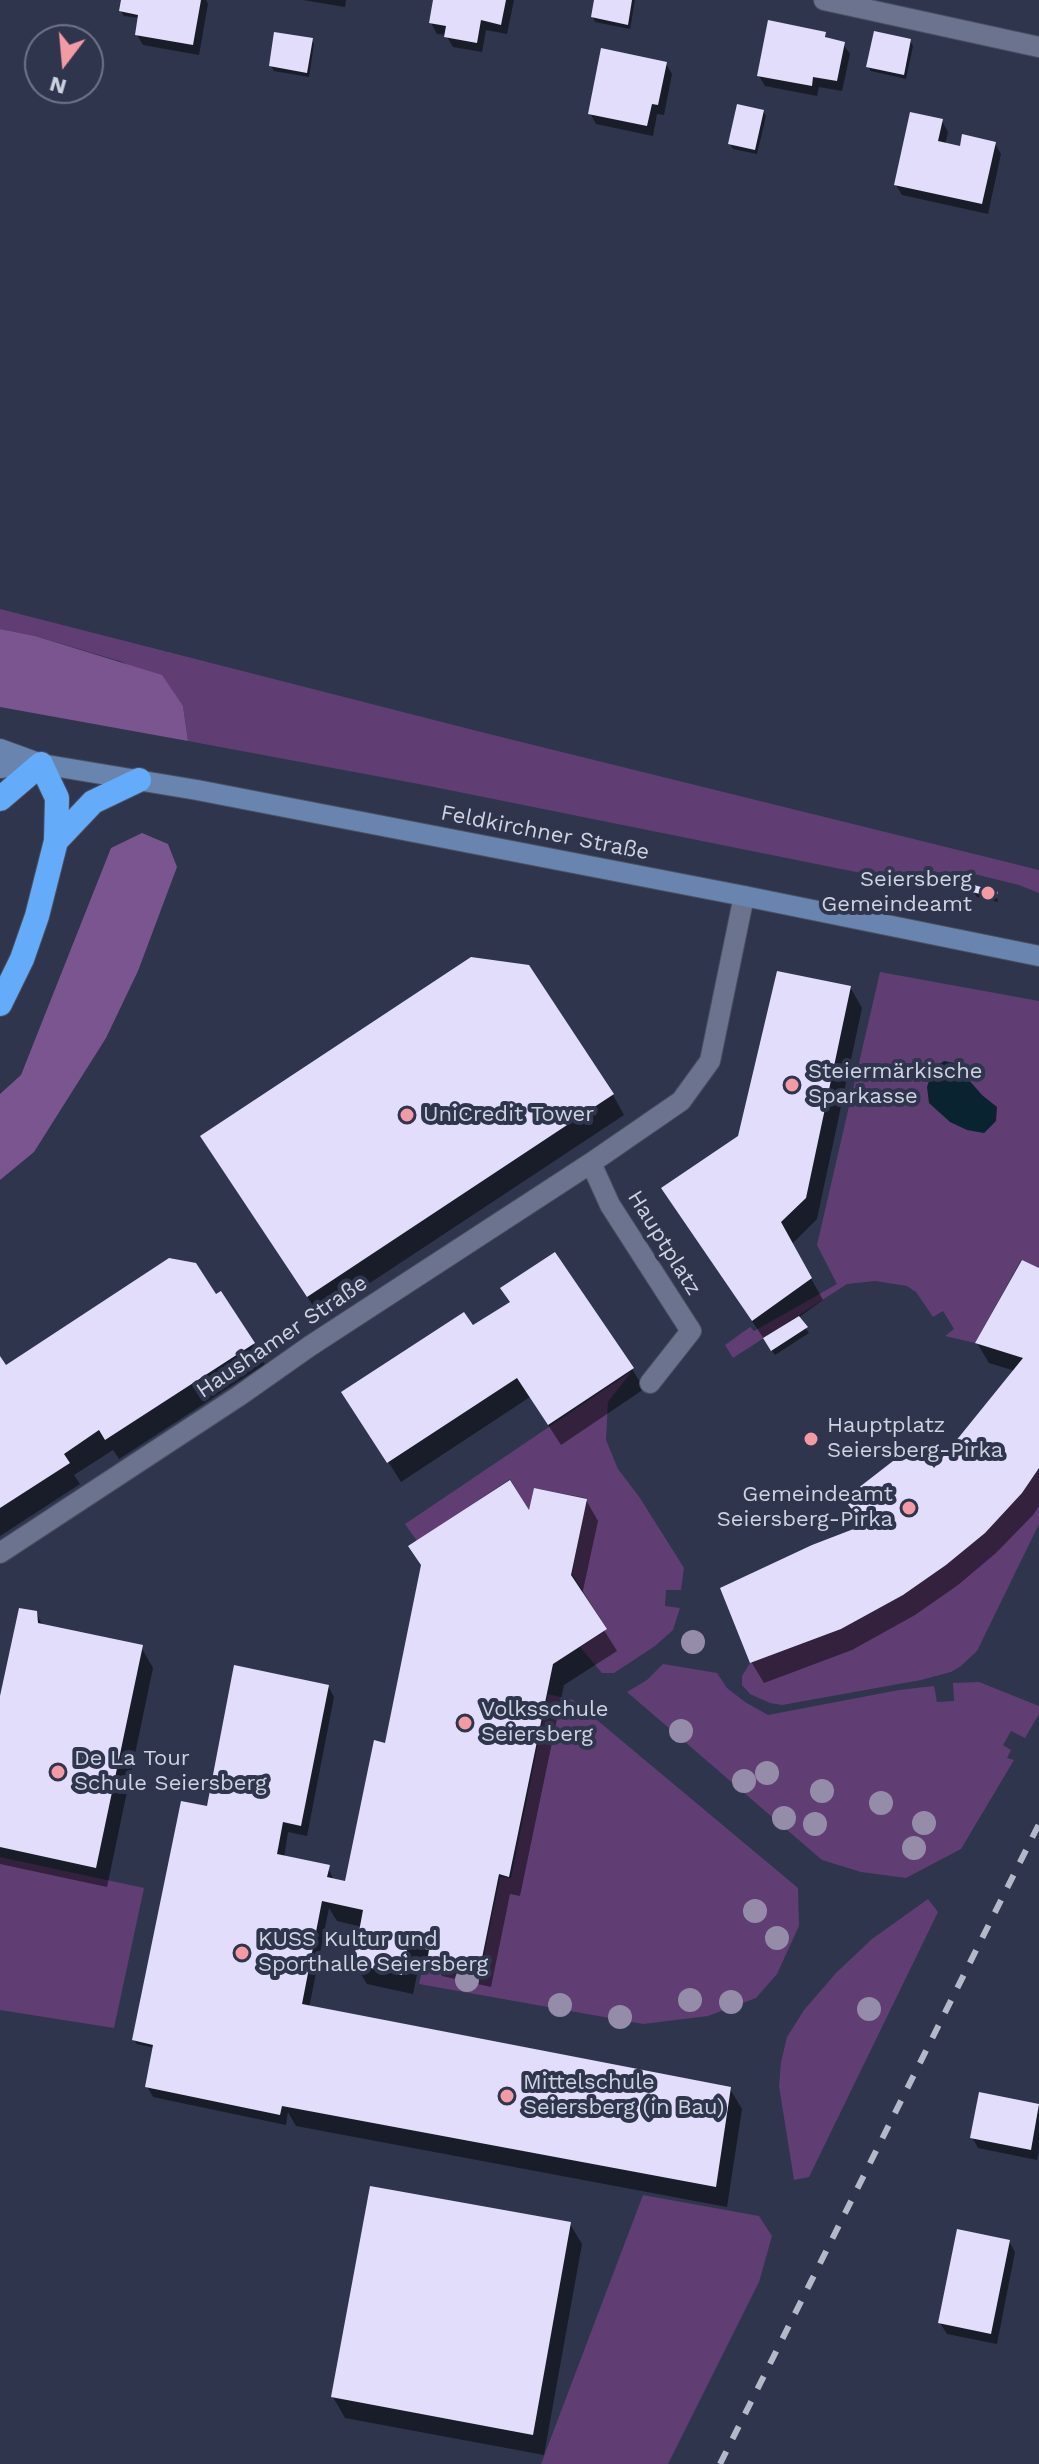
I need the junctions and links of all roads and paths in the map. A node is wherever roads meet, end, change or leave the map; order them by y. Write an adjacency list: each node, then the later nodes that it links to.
1 (824, 0): 2 (street)
2 (1039, 47)
3 (0, 749): 4 (main road, Feldkirchner Straße)
4 (41, 764): 5 (main road, Feldkirchner Straße); 6 (main road, Feldkirchner Straße); 7 (highway); 8 (highway)
5 (0, 768)
6 (139, 780): 8 (highway); 9 (main road, Feldkirchner Straße)
7 (0, 799)
8 (56, 841): 11 (highway)
9 (744, 896): 10 (main road, Feldkirchner Straße); 12 (street, Haushamer Straße)
10 (1039, 956)
11 (0, 1004)
12 (591, 1163): 13 (street, Hauptplatz); 14 (street, Haushamer Straße)
13 (650, 1383)
14 (0, 1553)

